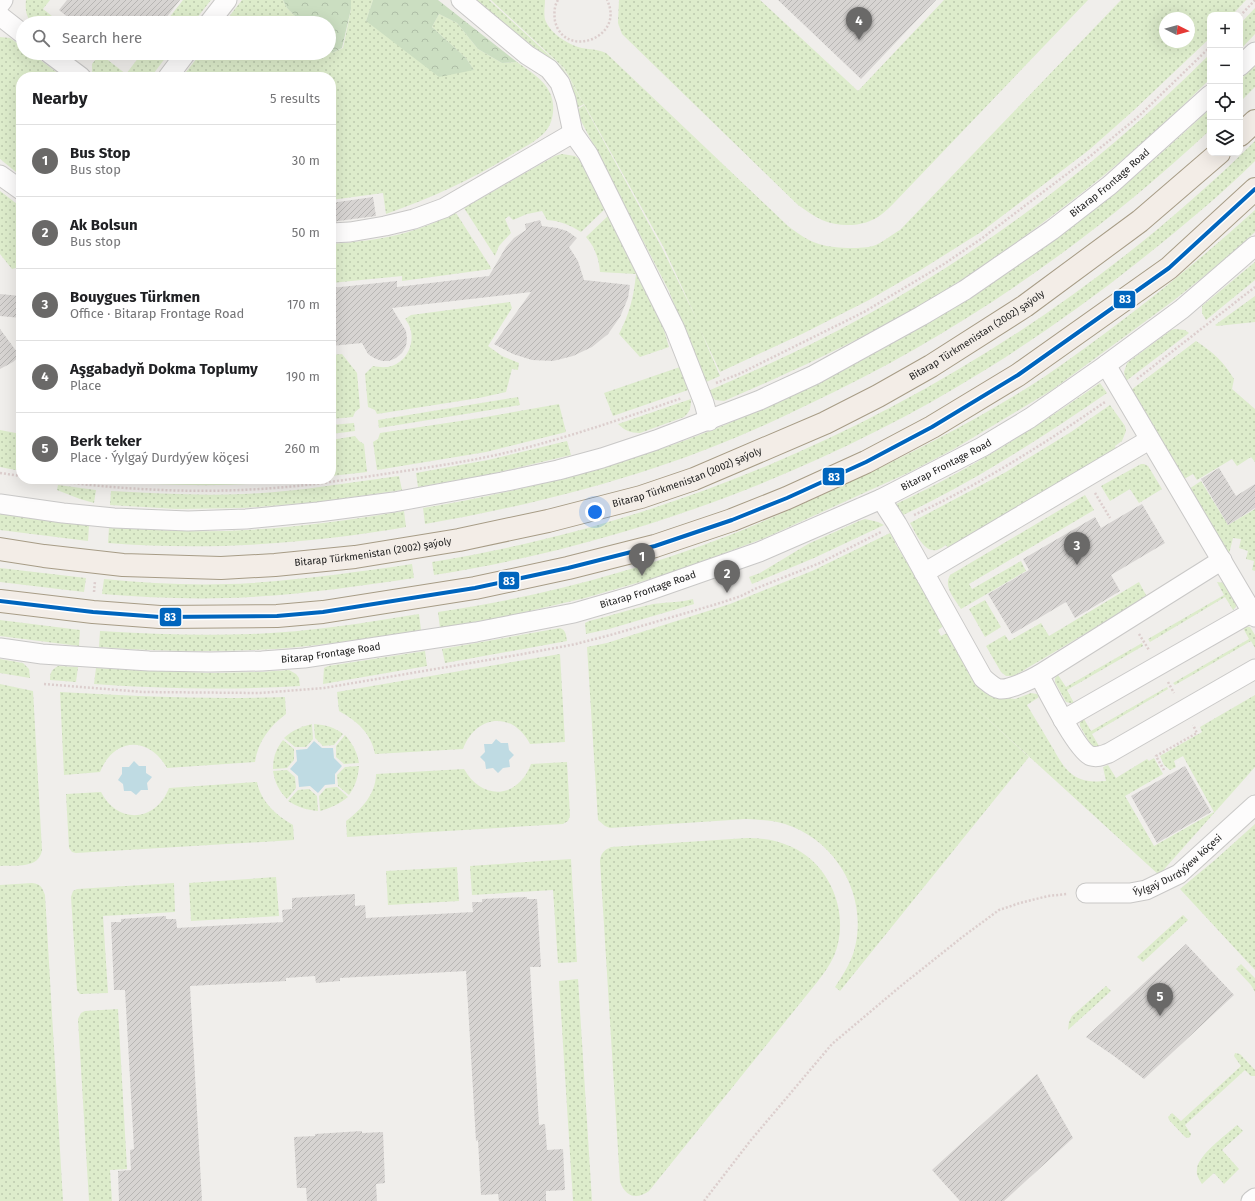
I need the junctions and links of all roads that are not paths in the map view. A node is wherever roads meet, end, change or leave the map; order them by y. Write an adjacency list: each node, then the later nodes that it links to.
1 (3, 0): 4 (street)
2 (227, 0): 6 (street)
3 (461, 0): 17 (street)
4 (0, 4)
5 (0, 16): 7 (street)
6 (214, 16)
7 (16, 29)
8 (1255, 52): 11 (street)
9 (58, 60): 12 (street)
10 (181, 60): 13 (street)
11 (1243, 63)
12 (74, 72)
13 (172, 72)
14 (1207, 98): 25 (street, Bitarap Frontage Road)
15 (1255, 121): 16 (main road)
16 (1243, 132)
17 (573, 133): 22 (street); 25 (street)
18 (1216, 156): 29 (main road, Bitarap Türkmenistan (2002) şaýoly)
19 (0, 175): 20 (street)
20 (16, 186)
21 (1255, 190): 32 (main road)
22 (336, 233)
23 (1255, 246): 24 (street, Bitarap Frontage Road)
24 (1106, 365): 26 (street); 27 (street, Bitarap Frontage Road)
25 (709, 421): 28 (street, Bitarap Frontage Road)
26 (1150, 440): 30 (street); 31 (street)
27 (881, 499): 31 (street); 34 (street, Bitarap Frontage Road)
28 (0, 504)
29 (0, 549)
30 (1222, 560): 33 (street); 36 (street)
31 (924, 573): 36 (street)
32 (0, 601)
33 (1254, 614): 37 (street)
34 (0, 648)
35 (1255, 669): 37 (street)
36 (1039, 676): 37 (street)
37 (1063, 720)
38 (1255, 804): 39 (street, Ýylgaý Durdyýew köçesi)
39 (1086, 893)
40 (1255, 1198): 41 (street)
41 (1251, 1201)

